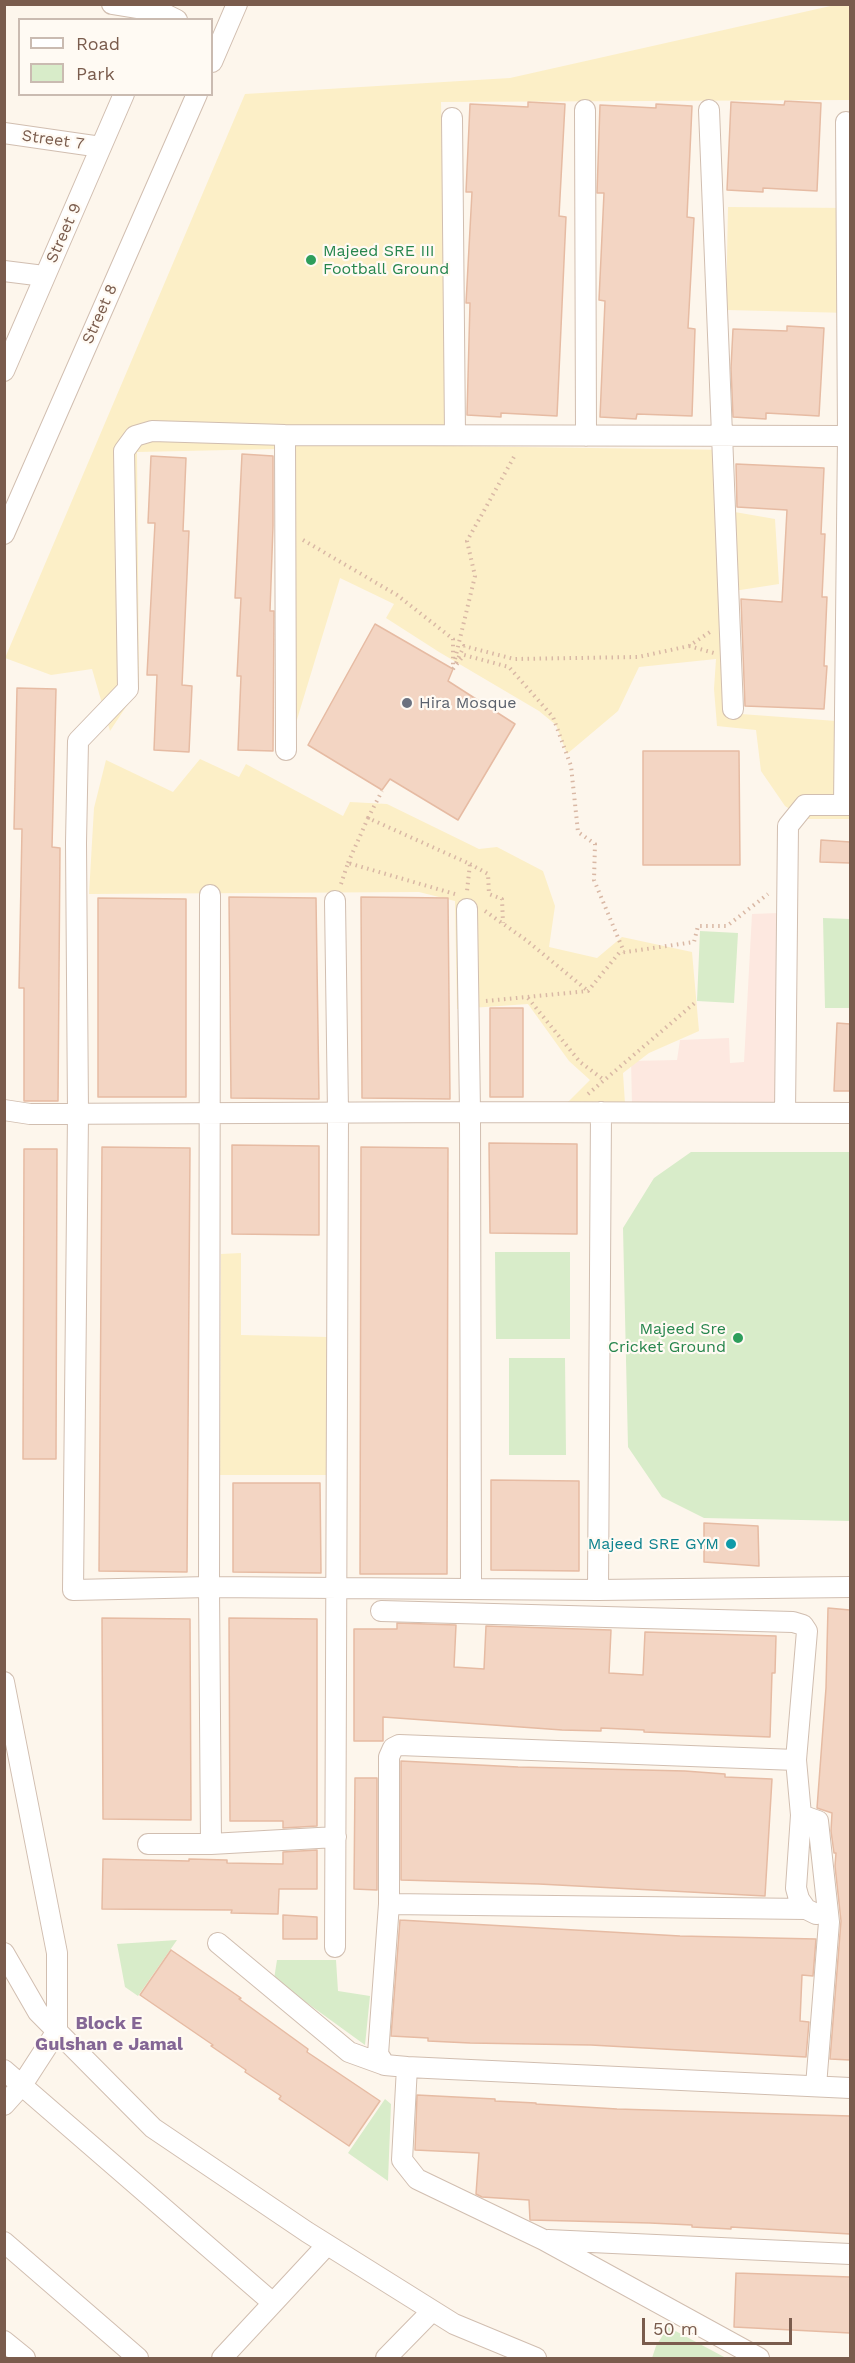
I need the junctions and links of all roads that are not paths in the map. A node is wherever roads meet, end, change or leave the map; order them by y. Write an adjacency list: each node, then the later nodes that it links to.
1 (112, 4): 3 (street)
2 (237, 4): 4 (street)
3 (165, 14)
4 (217, 37): 5 (street)
5 (213, 57)
6 (123, 96): 13 (street, Street 9)
7 (196, 96): 22 (street, Street 8)
8 (585, 110): 19 (street)
9 (709, 110): 20 (street)
10 (452, 118): 18 (street)
11 (846, 122): 21 (street)
12 (4, 133): 13 (street, Street 7)
13 (101, 147): 15 (street, Street 9)
14 (4, 271): 15 (street)
15 (44, 276): 16 (street, Street 9)
16 (4, 371)
17 (285, 435): 18 (street); 24 (street); 36 (street)
18 (455, 435): 19 (street)
19 (586, 436): 20 (street)
20 (720, 436): 21 (street); 23 (street)
21 (849, 436): 25 (street)
22 (4, 534)
23 (733, 709)
24 (286, 750)
25 (847, 805): 34 (street)
26 (210, 895): 33 (street)
27 (335, 902): 30 (street)
28 (467, 909): 31 (street)
29 (4, 1110): 36 (street)
30 (338, 1112): 31 (street); 33 (street); 39 (street)
31 (470, 1112): 32 (street); 40 (street)
32 (601, 1112): 34 (street); 41 (street)
33 (208, 1113): 36 (street); 37 (street)
34 (785, 1113): 35 (street)
35 (850, 1113)
36 (78, 1114): 37 (street)
37 (208, 1587): 39 (street); 48 (street)
38 (850, 1587): 41 (street)
39 (337, 1588): 40 (street); 46 (street)
40 (471, 1589): 41 (street)
41 (598, 1590)
42 (381, 1611): 44 (street)
43 (4, 1682): 55 (street)
44 (796, 1760): 45 (street); 49 (street)
45 (801, 1815): 50 (street); 51 (street)
46 (336, 1837): 48 (street); 53 (street)
47 (148, 1844): 48 (street)
48 (211, 1844)
49 (389, 1904): 50 (street); 56 (street)
50 (807, 1909): 51 (street)
51 (829, 1922): 60 (street)
52 (218, 1943): 56 (street)
53 (335, 1947)
54 (4, 1953): 55 (street)
55 (57, 2031): 59 (street); 65 (street)
56 (385, 2065): 57 (street)
57 (407, 2067): 60 (street); 63 (street)
58 (4, 2070): 59 (street)
59 (22, 2085): 62 (street); 67 (street)
60 (816, 2086): 61 (street)
61 (850, 2088)
62 (4, 2104)
63 (544, 2240): 66 (street); 75 (street)
64 (4, 2242): 71 (street)
65 (327, 2245): 67 (street); 68 (street)
66 (850, 2254)
67 (273, 2303): 72 (street)
68 (432, 2310): 73 (street); 74 (street)
69 (4, 2341): 70 (street)
70 (25, 2358)
71 (138, 2358)
72 (222, 2358)
73 (386, 2358)
74 (536, 2358)
75 (759, 2358)

